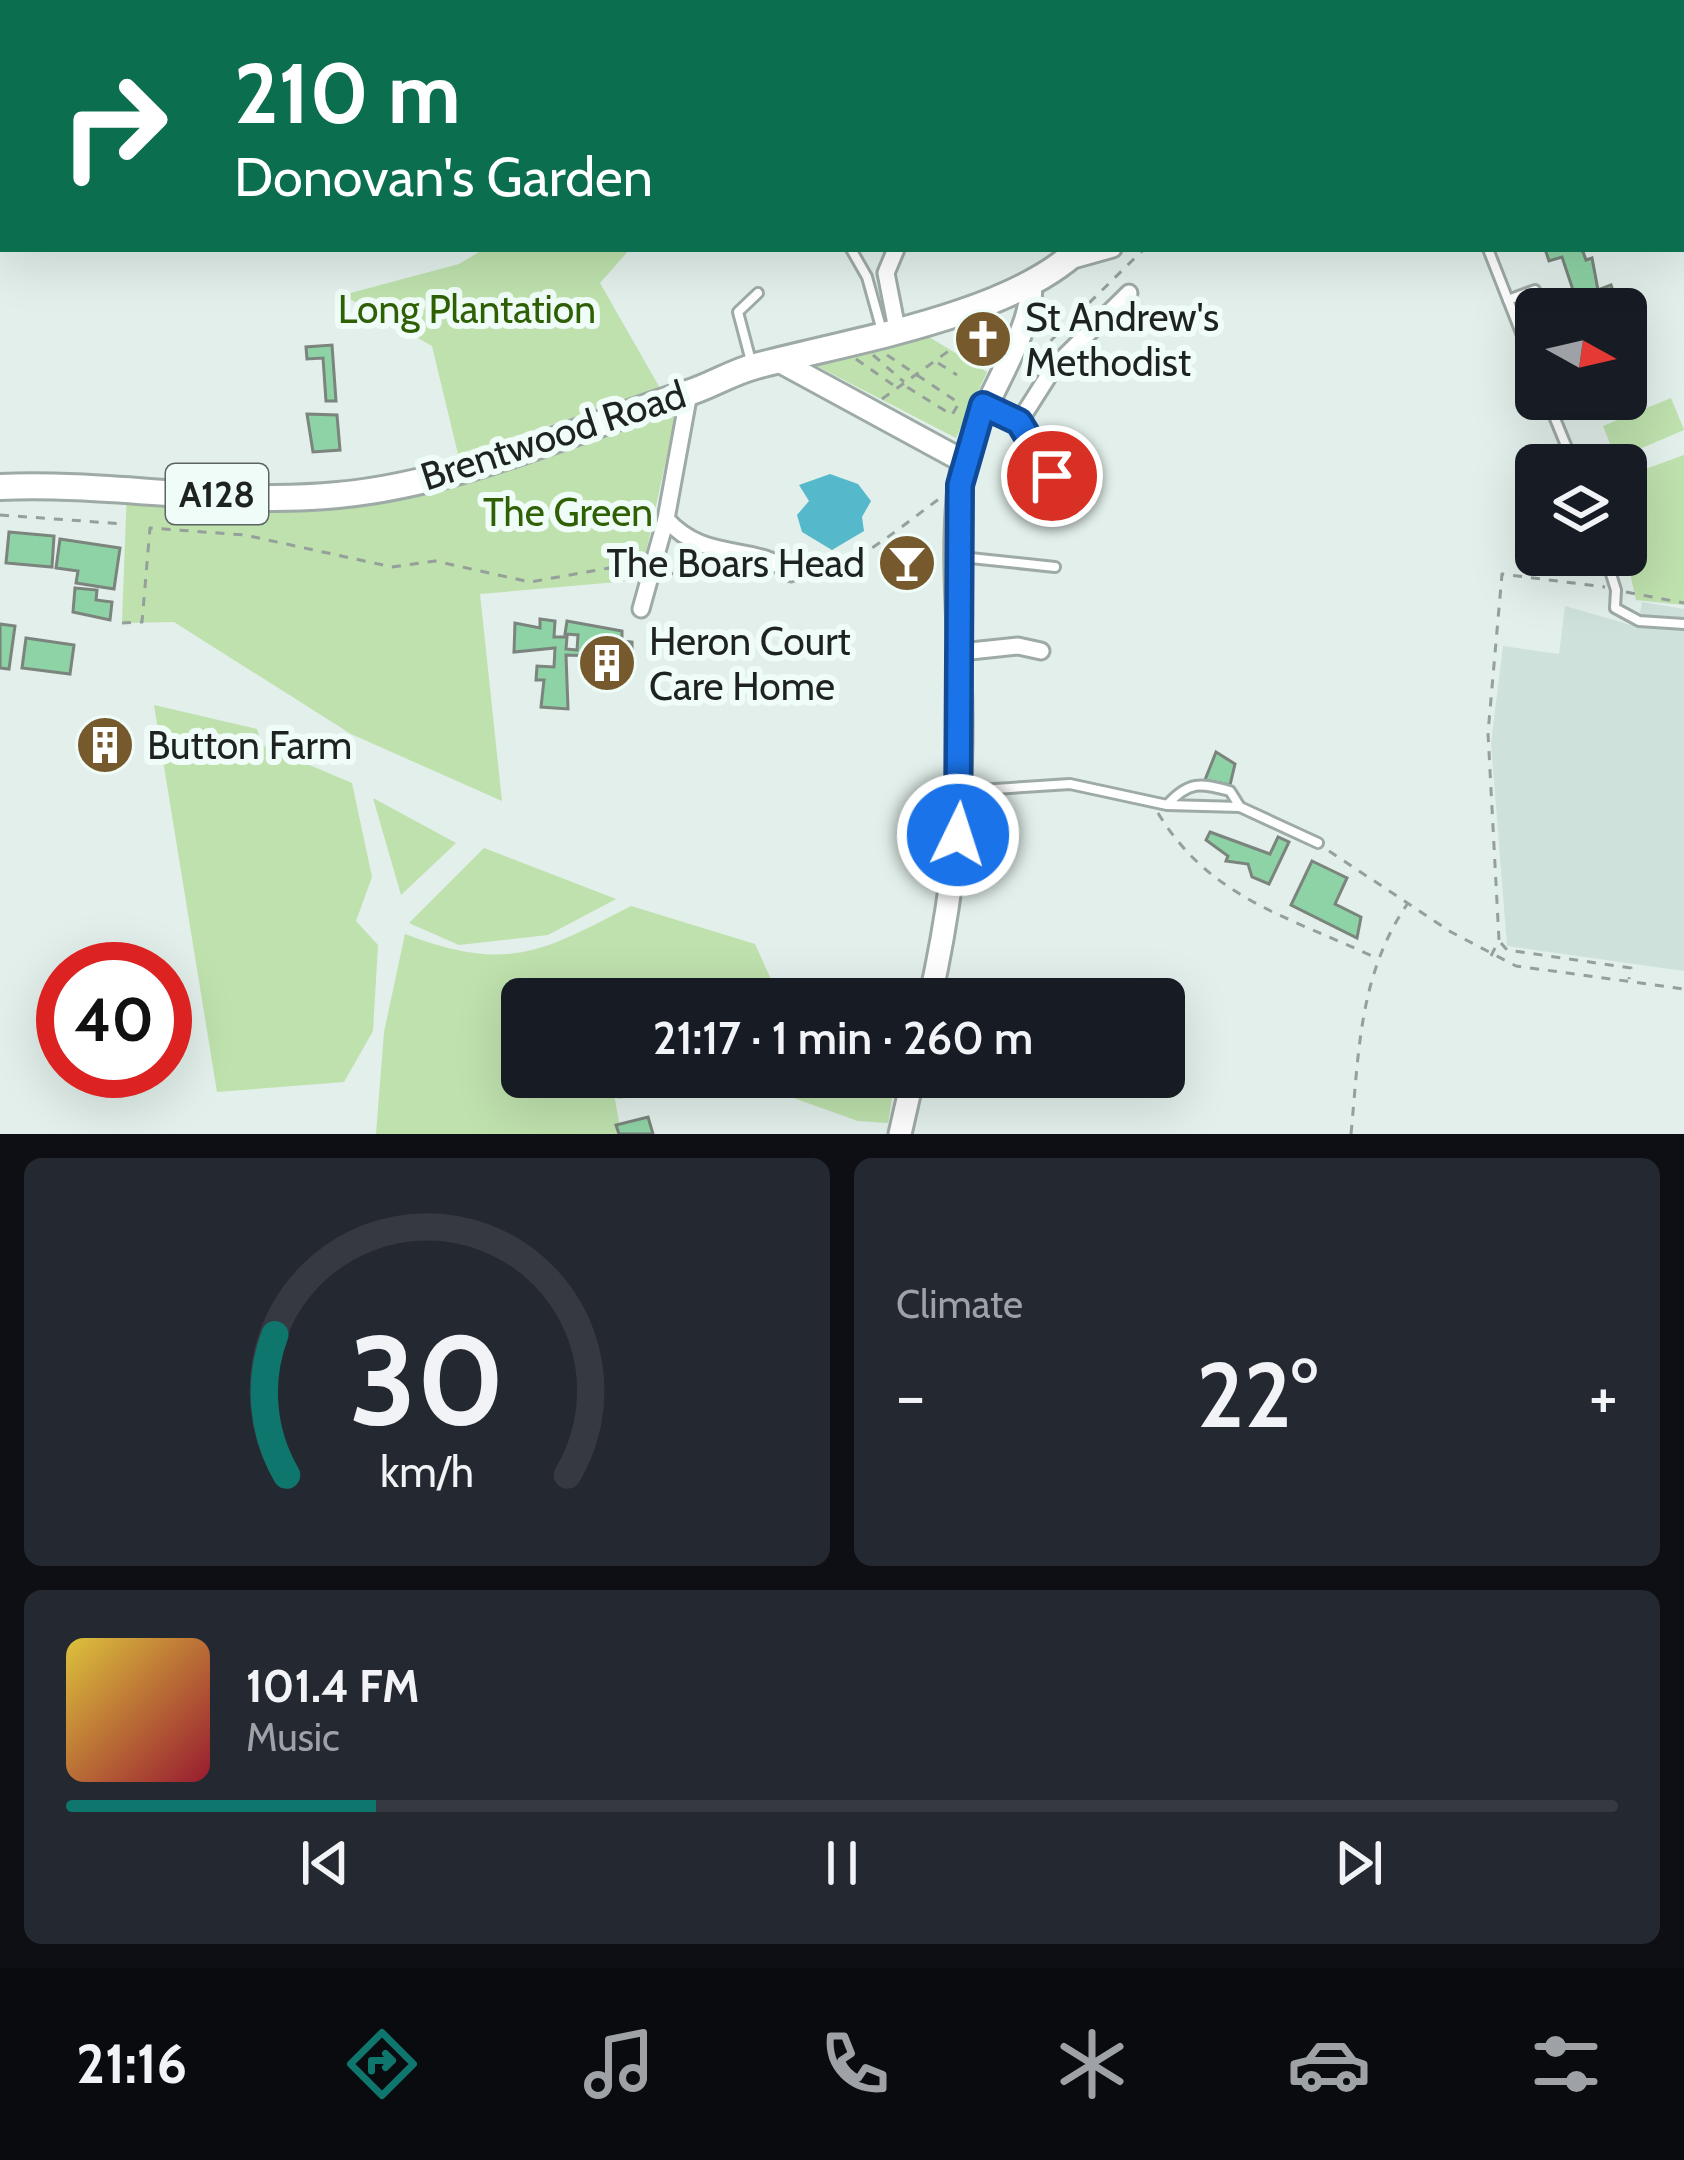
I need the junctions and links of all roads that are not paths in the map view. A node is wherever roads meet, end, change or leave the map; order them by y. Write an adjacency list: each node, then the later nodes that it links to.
1 (853, 252): 11 (lane)
2 (895, 252): 11 (street)
3 (1489, 252): 9 (lane)
4 (1072, 256): 5 (main road, Brentwood Road / A128)
5 (1030, 286): 11 (main road, Brentwood Road / A128); 15 (street)
6 (758, 292): 13 (lane)
7 (1129, 293): 16 (street)
8 (1515, 297): 9 (lane)
9 (1508, 300): 10 (lane)
10 (1515, 318)
11 (890, 331): 12 (main road, Brentwood Road / A128)
12 (779, 361): 13 (main road, Brentwood Road / A128); 17 (street)
13 (752, 367): 14 (main road, Brentwood Road / A128)
14 (689, 393): 18 (main road, Brentwood Road / A128); 20 (street)
15 (988, 396): 16 (street); 17 (street)
16 (1019, 422): 19 (street)
17 (963, 461): 21 (street)
18 (0, 488)
19 (1057, 490)
20 (666, 519): 23 (street); 25 (street)
21 (960, 557): 22 (lane); 28 (street)
22 (1054, 567)
23 (791, 573)
24 (1612, 576): 26 (lane)
25 (641, 609)
26 (1684, 624)
27 (1041, 651): 28 (street)
28 (961, 652): 29 (street)
29 (961, 791): 30 (lane); 33 (street)
30 (1167, 805): 31 (lane); 31 (lane)
31 (1240, 807): 32 (lane)
32 (1318, 843)
33 (934, 978)
34 (908, 1098): 35 (street)
35 (900, 1134)

